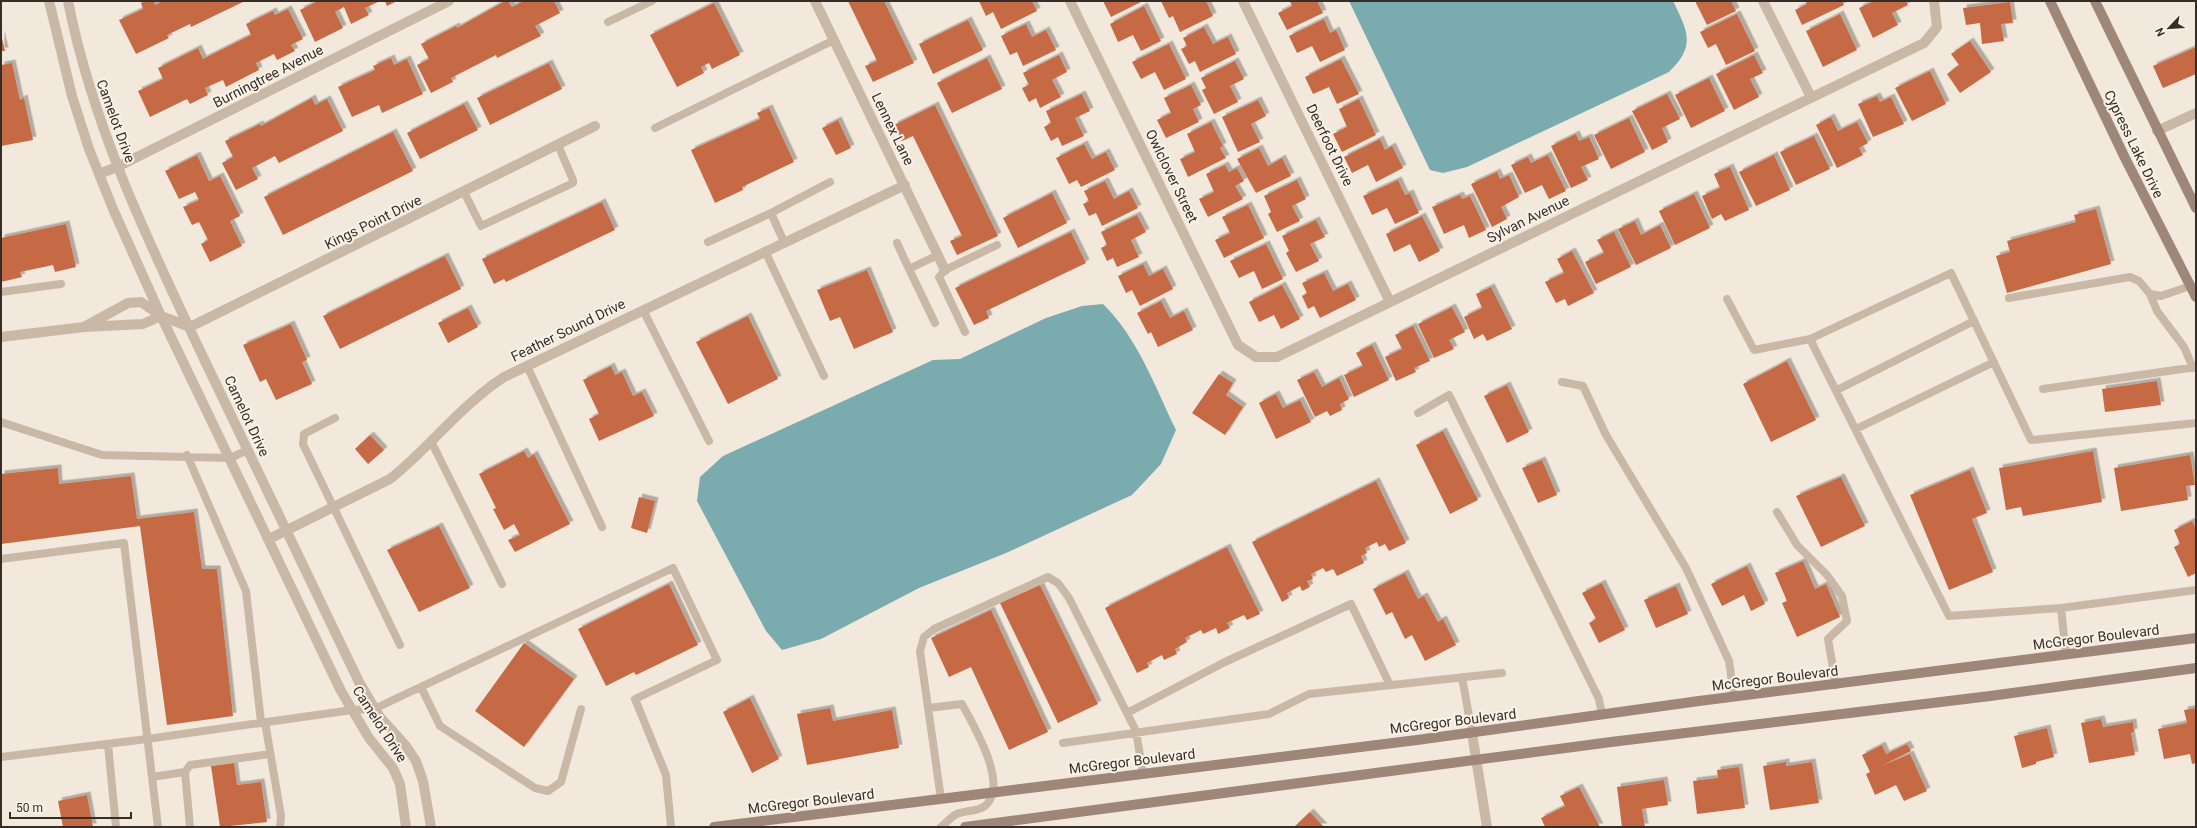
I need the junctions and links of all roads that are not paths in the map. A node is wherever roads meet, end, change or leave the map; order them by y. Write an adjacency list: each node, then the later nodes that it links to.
1 (49, 1): 21 (street, Camelot Drive)
2 (68, 1): 20 (street, Camelot Drive)
3 (450, 1): 20 (street, Burningtree Avenue)
4 (652, 1): 12 (lane)
5 (815, 1): 13 (street, Lennex Lane)
6 (1070, 1): 52 (street, Owlclover Street)
7 (1243, 1): 42 (street, Deerfoot Drive)
8 (1763, 1): 14 (street)
9 (1934, 1): 14 (street, Sylvan Avenue)
10 (2050, 1): 36 (main road, Cypress Lake Drive)
11 (2095, 1): 18 (main road, Cypress Lake Drive)
12 (608, 22)
13 (834, 40): 17 (lane); 23 (street, Lennex Lane)
14 (1810, 97): 42 (street, Sylvan Avenue)
15 (2196, 113): 18 (street)
16 (595, 126): 19 (street, Kings Point Drive)
17 (655, 128)
18 (2157, 131): 25 (main road, Cypress Lake Drive)
19 (558, 145): 24 (street, Kings Point Drive); 24 (lane)
20 (117, 167): 21 (street, Burningtree Avenue); 48 (street, Camelot Drive)
21 (99, 174): 44 (street, Camelot Drive)
22 (830, 182): 26 (lane)
23 (905, 185): 28 (street, Feather Sound Drive); 32 (street, Lennex Lane)
24 (464, 192): 48 (street, Kings Point Drive)
25 (2196, 208)
26 (771, 213): 27 (lane); 28 (lane)
27 (708, 242)
28 (784, 242): 31 (street, Feather Sound Drive)
29 (897, 243): 33 (lane)
30 (997, 245): 34 (lane)
31 (765, 251): 43 (street, Feather Sound Drive); 56 (lane)
32 (938, 255): 33 (lane); 34 (street, Lennex Lane)
33 (909, 269): 46 (lane)
34 (945, 270): 49 (lane)
35 (61, 284): 37 (lane)
36 (2193, 284): 38 (lane); 39 (main road, Cypress Lake Drive)
37 (1, 292)
38 (2150, 294): 40 (lane); 55 (lane)
39 (2196, 297)
40 (2009, 298)
41 (1727, 299): 51 (lane)
42 (1390, 302): 52 (street, Sylvan Avenue)
43 (643, 310): 54 (street, Feather Sound Drive); 66 (lane)
44 (161, 316): 47 (street); 47 (street); 48 (street); 69 (street, Camelot Drive)
45 (1974, 321): 51 (lane); 53 (lane); 59 (lane)
46 (935, 323)
47 (84, 327): 50 (street)
48 (190, 327): 67 (street, Camelot Drive)
49 (965, 332)
50 (1, 337)
51 (1810, 339): 59 (lane)
52 (1256, 357)
53 (1994, 362): 63 (lane); 64 (lane)
54 (527, 366): 65 (street, Feather Sound Drive); 72 (lane)
55 (2194, 368): 58 (lane)
56 (824, 376)
57 (1562, 382): 88 (lane)
58 (2043, 389)
59 (1837, 390): 64 (lane)
60 (1418, 413): 94 (lane)
61 (335, 418): 70 (lane)
62 (1, 422): 68 (lane)
63 (2196, 423)
64 (1856, 429): 78 (lane)
65 (431, 441): 70 (street, Feather Sound Drive); 76 (lane)
66 (708, 441)
67 (248, 450): 69 (lane); 73 (street, Camelot Drive)
68 (187, 455): 69 (lane); 95 (lane)
69 (230, 458): 74 (street, Camelot Drive)
70 (333, 508): 73 (street, Feather Sound Drive); 80 (lane)
71 (1776, 512): 86 (lane)
72 (602, 527)
73 (286, 530): 74 (street, Feather Sound Drive); 90 (street, Camelot Drive)
74 (269, 539): 92 (street, Camelot Drive)
75 (1, 559): 98 (lane)
76 (502, 584)
77 (2196, 590): 78 (lane)
78 (2061, 608): 81 (lane)
79 (2196, 638): 81 (main road, McGregor Boulevard)
80 (400, 645)
81 (2066, 655): 86 (main road, McGregor Boulevard)
82 (2196, 668): 103 (main road)
83 (1502, 673): 84 (lane)
84 (1462, 677): 85 (lane); 97 (lane)
85 (1390, 685): 93 (lane); 96 (lane)
86 (1836, 685): 88 (main road, McGregor Boulevard)
87 (421, 687): 90 (lane); 91 (lane); 115 (lane)
88 (1734, 697): 94 (main road, McGregor Boulevard)
89 (928, 708): 93 (lane); 107 (lane); 108 (lane)
90 (374, 709): 92 (lane); 114 (street, Camelot Drive)
91 (581, 709)
92 (352, 710): 95 (lane); 113 (street, Camelot Drive)
93 (1127, 713): 96 (lane)
94 (1602, 715): 97 (main road, McGregor Boulevard)
95 (263, 722): 98 (lane); 101 (lane)
96 (1136, 731): 99 (lane); 105 (lane)
97 (1472, 733): 103 (street); 105 (main road, McGregor Boulevard)
98 (147, 739): 100 (lane); 106 (lane)
99 (1063, 743)
100 (108, 744): 102 (lane); 109 (lane)
101 (270, 754): 104 (lane); 112 (lane)
102 (1, 757)
103 (1475, 761): 118 (main road); 119 (street)
104 (185, 772): 106 (lane); 111 (lane)
105 (1143, 774): 107 (main road, McGregor Boulevard)
106 (152, 778): 110 (lane)
107 (993, 794): 108 (main road, McGregor Boulevard); 117 (lane)
108 (941, 800): 116 (main road, McGregor Boulevard)
109 (116, 827)
110 (158, 827)
111 (190, 827)
112 (280, 827)
113 (406, 827)
114 (431, 827)
115 (671, 827)
116 (714, 827)
117 (941, 827)
118 (966, 827)
119 (1488, 827)

